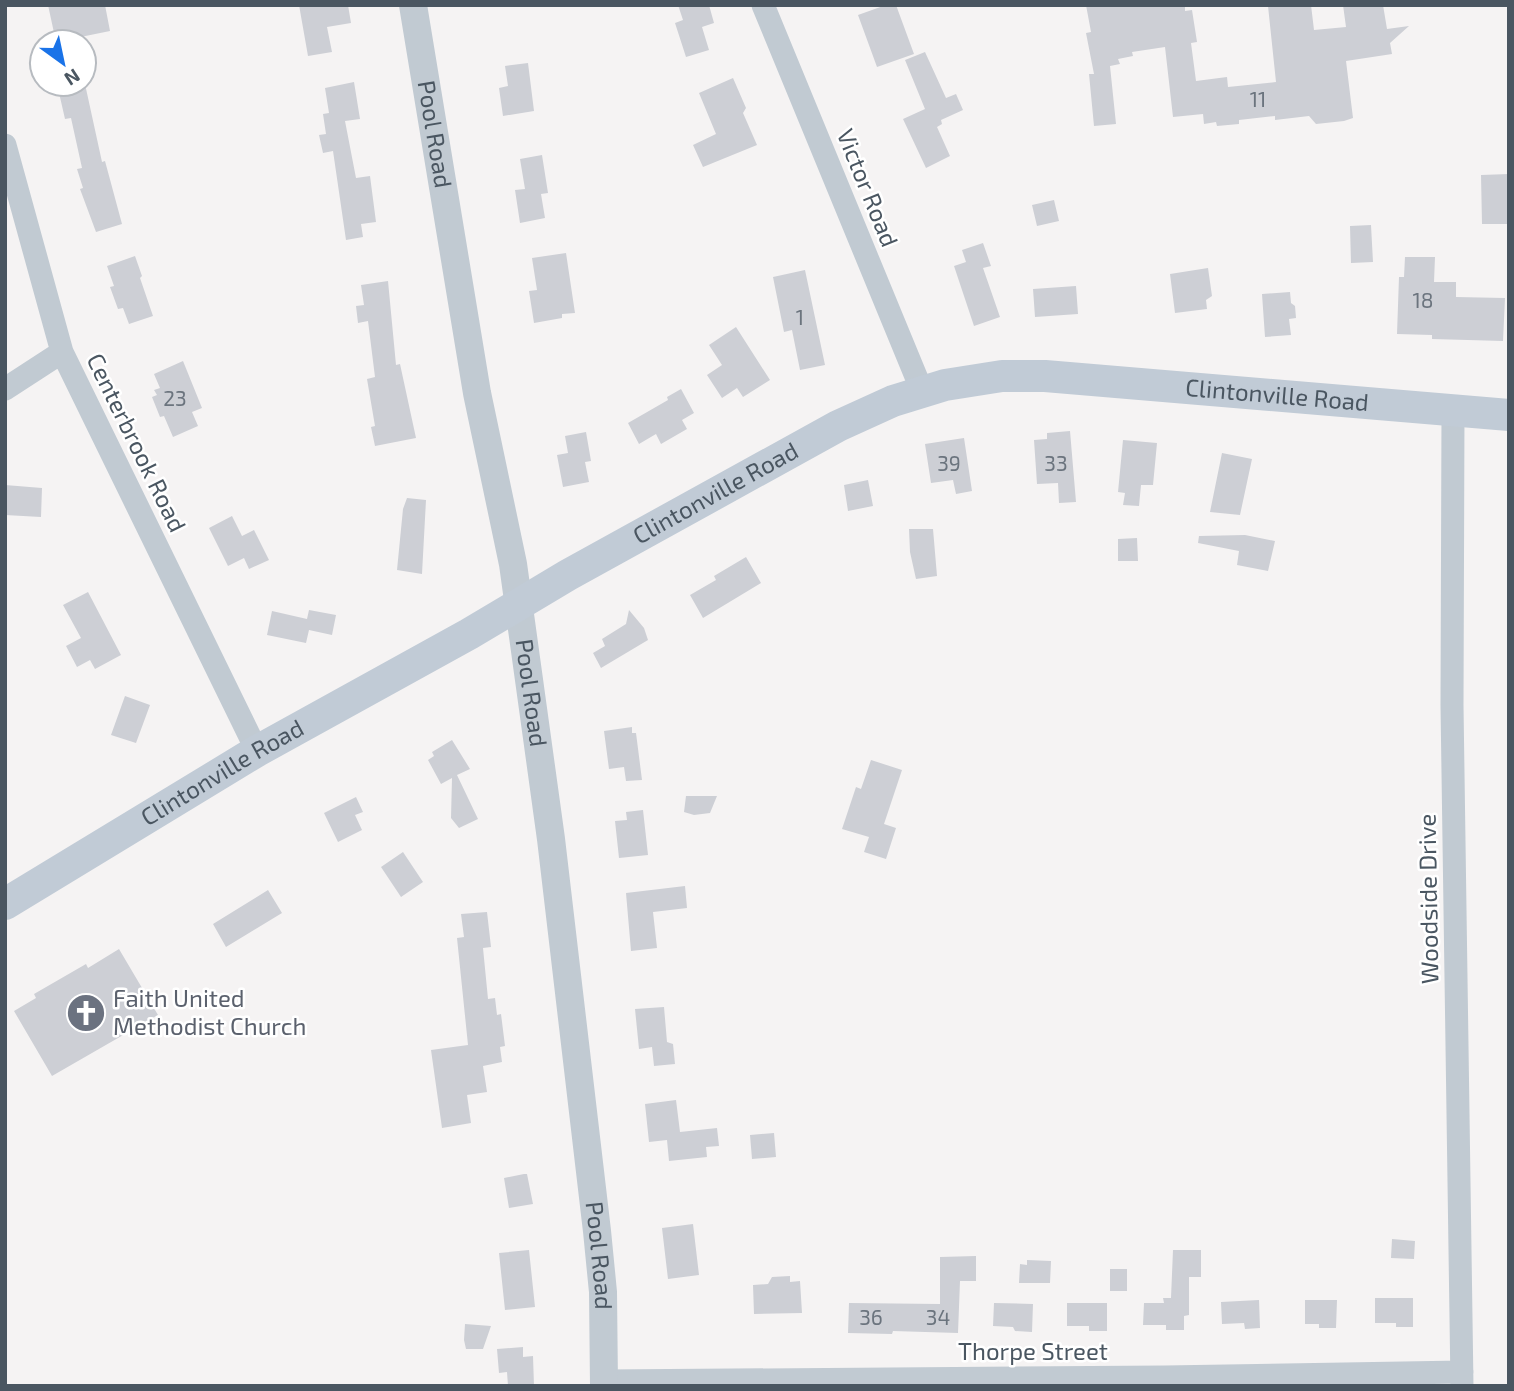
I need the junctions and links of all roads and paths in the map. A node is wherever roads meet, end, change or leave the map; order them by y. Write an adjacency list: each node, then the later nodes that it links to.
1 (413, 5): 9 (street, Pool Road)
2 (763, 5): 6 (street, Victor Road)
3 (5, 145): 4 (street, Centerbrook Road)
4 (62, 352): 5 (street); 10 (street, Centerbrook Road)
5 (5, 389)
6 (922, 391): 7 (main road, Clintonville Road); 9 (main road, Clintonville Road)
7 (1453, 411): 8 (main road, Clintonville Road); 12 (street, Woodside Drive)
8 (1509, 415)
9 (518, 605): 10 (main road, Clintonville Road); 14 (street, Pool Road)
10 (257, 751): 11 (main road, Clintonville Road)
11 (5, 904)
12 (1462, 1379): 13 (street, Thorpe Street)
13 (1166, 1382): 14 (street, Thorpe Street)
14 (604, 1384)

